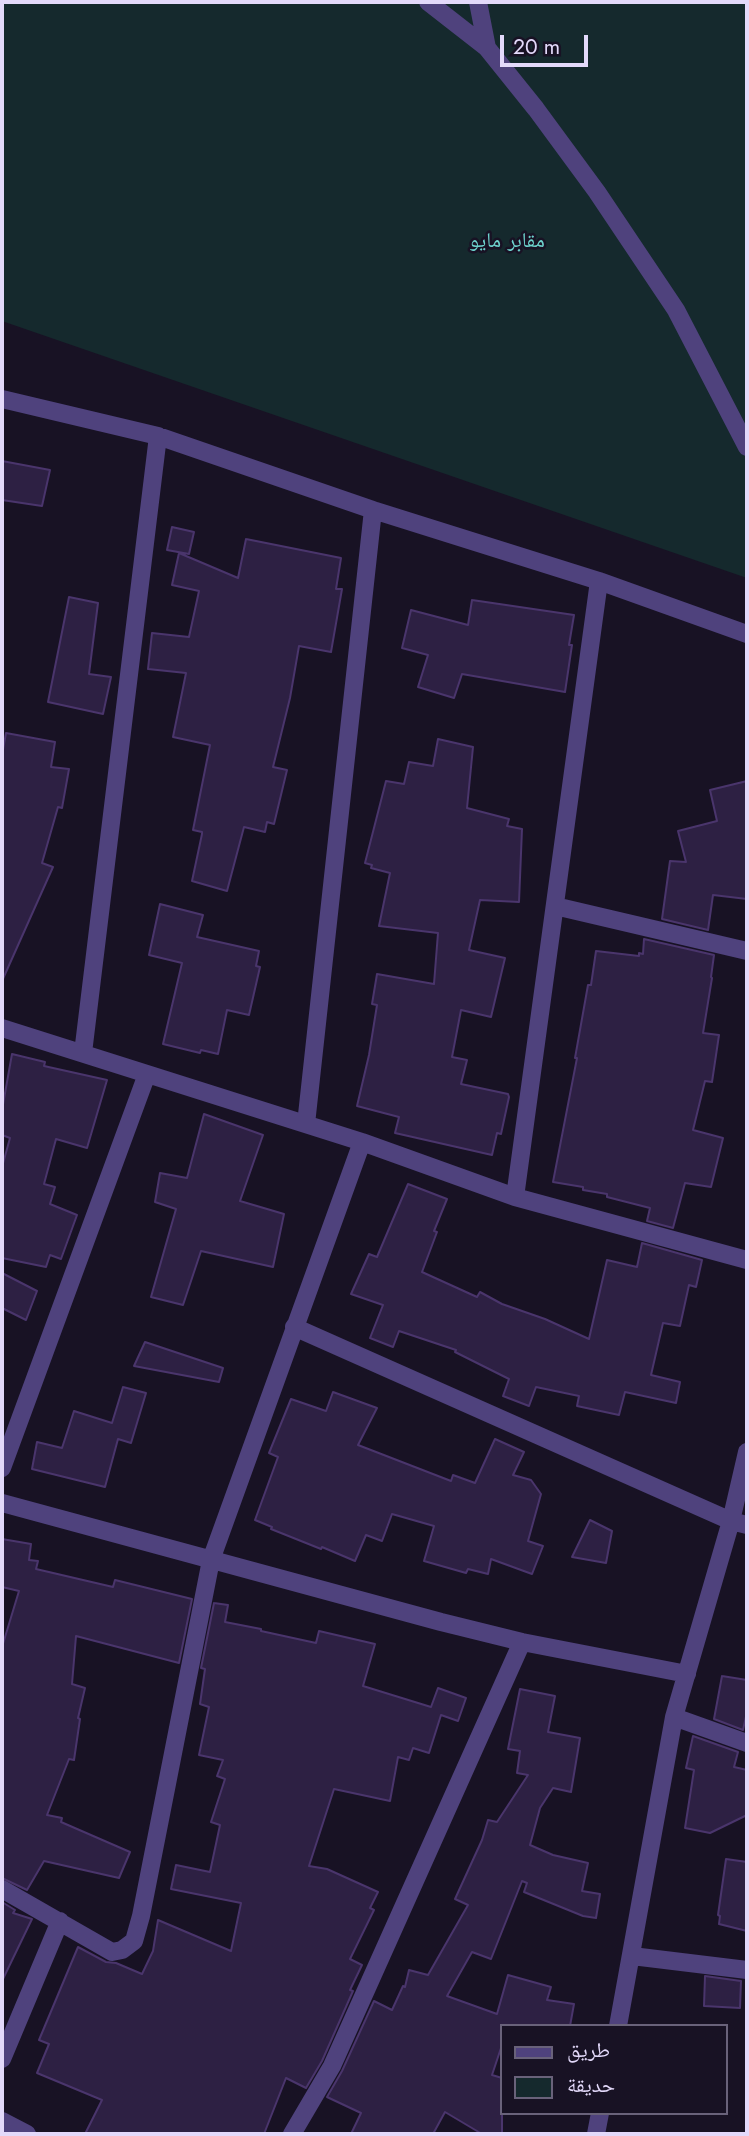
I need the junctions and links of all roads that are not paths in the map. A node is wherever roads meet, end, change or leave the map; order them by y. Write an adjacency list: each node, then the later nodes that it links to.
1 (428, 2): 3 (street)
2 (478, 2): 3 (street)
3 (487, 48): 6 (street)
4 (2, 399): 5 (street)
5 (158, 436): 7 (street); 13 (street)
6 (747, 447)
7 (373, 510): 8 (street); 15 (street)
8 (599, 581): 9 (street); 10 (street)
9 (747, 634)
10 (555, 906): 11 (street); 17 (street)
11 (747, 951)
12 (2, 1028): 13 (street)
13 (83, 1052): 14 (street)
14 (147, 1074): 15 (street); 21 (street)
15 (306, 1124): 16 (street)
16 (362, 1142): 17 (street); 19 (street)
17 (516, 1197): 18 (street)
18 (747, 1259)
19 (294, 1326): 23 (street); 24 (street)
20 (747, 1452): 23 (street)
21 (2, 1468)
22 (2, 1503): 24 (street)
23 (739, 1523): 26 (street)
24 (211, 1560): 25 (street); 30 (street)
25 (522, 1642): 26 (street); 38 (street)
26 (687, 1674): 27 (street)
27 (674, 1717): 28 (street); 31 (street)
28 (747, 1743)
29 (2, 1889): 30 (street)
30 (60, 1921): 34 (street)
31 (632, 1956): 32 (street); 33 (street)
32 (747, 1970)
33 (618, 2024)
34 (2, 2059)
35 (600, 2115): 39 (street)
36 (2, 2122): 37 (street)
37 (27, 2134)
38 (292, 2134)
39 (596, 2134)

